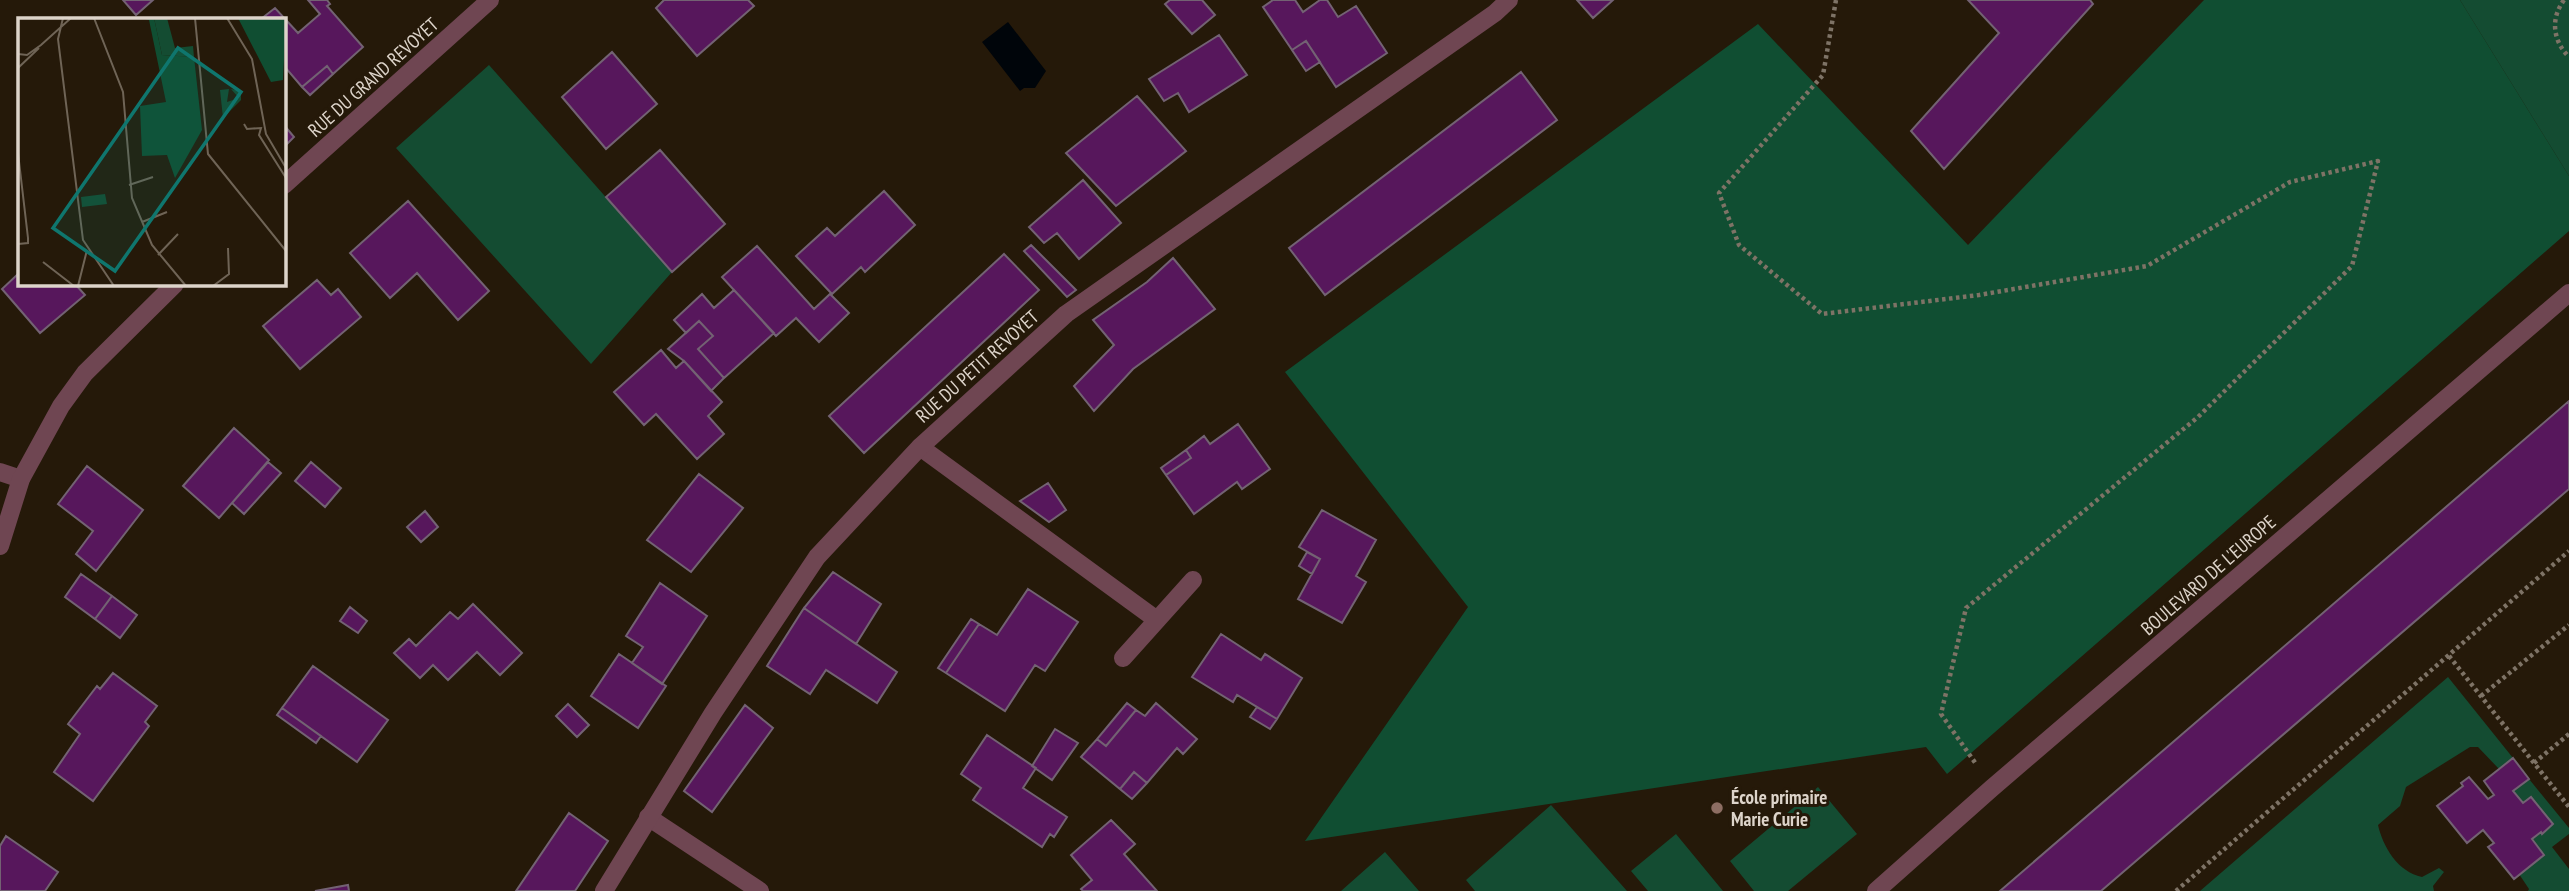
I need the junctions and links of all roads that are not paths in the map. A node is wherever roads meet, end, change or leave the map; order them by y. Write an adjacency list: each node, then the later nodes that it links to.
1 (490, 0): 3 (street, RUE DU GRAND REVOYET)
2 (1509, 0): 6 (street, RUE DU PETIT REVOYET)
3 (285, 184)
4 (174, 285): 8 (street)
5 (2569, 293): 16 (street, BOULEVARD DE L'EUROPE)
6 (920, 447): 11 (street); 13 (street, RUE DU PETIT REVOYET)
7 (0, 472): 8 (street)
8 (21, 479): 9 (street)
9 (0, 546)
10 (1193, 580): 11 (street)
11 (1157, 620): 12 (street)
12 (1123, 658)
13 (648, 817): 14 (street, RUE DU PETIT REVOYET); 15 (street)
14 (604, 891)
15 (760, 891)
16 (1876, 891)

